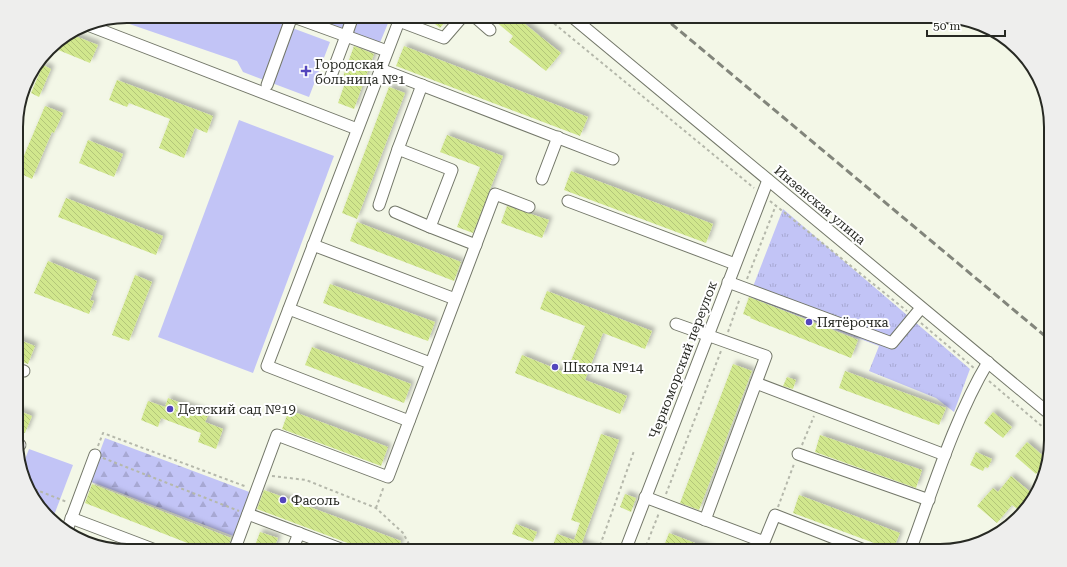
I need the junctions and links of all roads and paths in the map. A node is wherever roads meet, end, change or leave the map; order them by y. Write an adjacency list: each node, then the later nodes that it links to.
1 (289, 23): 16 (street)
2 (311, 23): 12 (street)
3 (351, 23): 12 (street)
4 (398, 23): 13 (street)
5 (411, 23): 6 (street)
6 (457, 23)
7 (482, 23): 11 (street)
8 (553, 23): 24 (path)
9 (579, 23): 23 (street, Инзенская улица)
10 (97, 28): 18 (street)
11 (490, 30)
12 (346, 36): 13 (street); 15 (street)
13 (387, 51): 14 (street)
14 (380, 69): 17 (street); 18 (street)
15 (331, 76)
16 (267, 85)
17 (422, 85): 19 (street); 20 (street)
18 (357, 129): 31 (street)
19 (558, 137): 21 (street); 22 (street)
20 (398, 149): 26 (street); 30 (street)
21 (613, 159)
22 (542, 179)
23 (768, 180): 24 (street, Черноморский переулок); 37 (street, Инзенская улица)
24 (762, 195): 27 (path); 33 (street, Черноморский переулок)
25 (568, 201): 33 (street)
26 (379, 205)
27 (776, 206): 35 (path); 39 (path)
28 (529, 207): 32 (street)
29 (395, 212): 30 (street)
30 (430, 227): 32 (street)
31 (313, 245): 36 (street); 38 (street)
32 (476, 245): 36 (street)
33 (735, 264): 34 (street, Черноморский переулок)
34 (728, 282): 35 (street); 41 (street, Черноморский переулок)
35 (743, 287): 39 (street); 42 (path)
36 (455, 300): 44 (street)
37 (921, 308): 39 (street); 43 (street, Инзенская улица)
38 (289, 309): 44 (street); 48 (street)
39 (914, 317): 45 (path)
40 (676, 324): 41 (street)
41 (708, 335): 42 (street); 58 (street, Черноморский переулок)
42 (725, 342): 46 (street); 60 (path)
43 (988, 362): 45 (street); 47 (street, Инзенская улица)
44 (430, 363): 48 (street)
45 (981, 374): 49 (path); 53 (street)
46 (756, 384): 53 (street); 65 (street)
47 (1044, 409)
48 (409, 421): 55 (street)
49 (1044, 428)
50 (634, 451): 73 (path)
51 (798, 454): 59 (street)
52 (95, 455): 57 (path); 61 (street); 63 (path)
53 (945, 455): 59 (street)
54 (262, 474): 55 (street); 57 (street); 62 (path)
55 (388, 477): 62 (path)
56 (36, 490): 61 (path)
57 (256, 491): 63 (street)
58 (645, 497): 60 (street); 74 (street, Черноморский переулок)
59 (929, 500): 77 (street)
60 (662, 504): 65 (street); 75 (path)
61 (76, 506): 64 (street)
62 (376, 508): 72 (path)
63 (248, 514): 67 (street); 69 (street)
64 (71, 518): 66 (street); 68 (street)
65 (705, 520): 76 (street)
66 (68, 526)
67 (299, 533): 70 (street); 71 (street)
68 (140, 544)
69 (237, 544)
70 (295, 544)
71 (328, 544)
72 (409, 544)
73 (601, 544)
74 (628, 544)
75 (647, 544)
76 (849, 544)
77 (913, 544)

